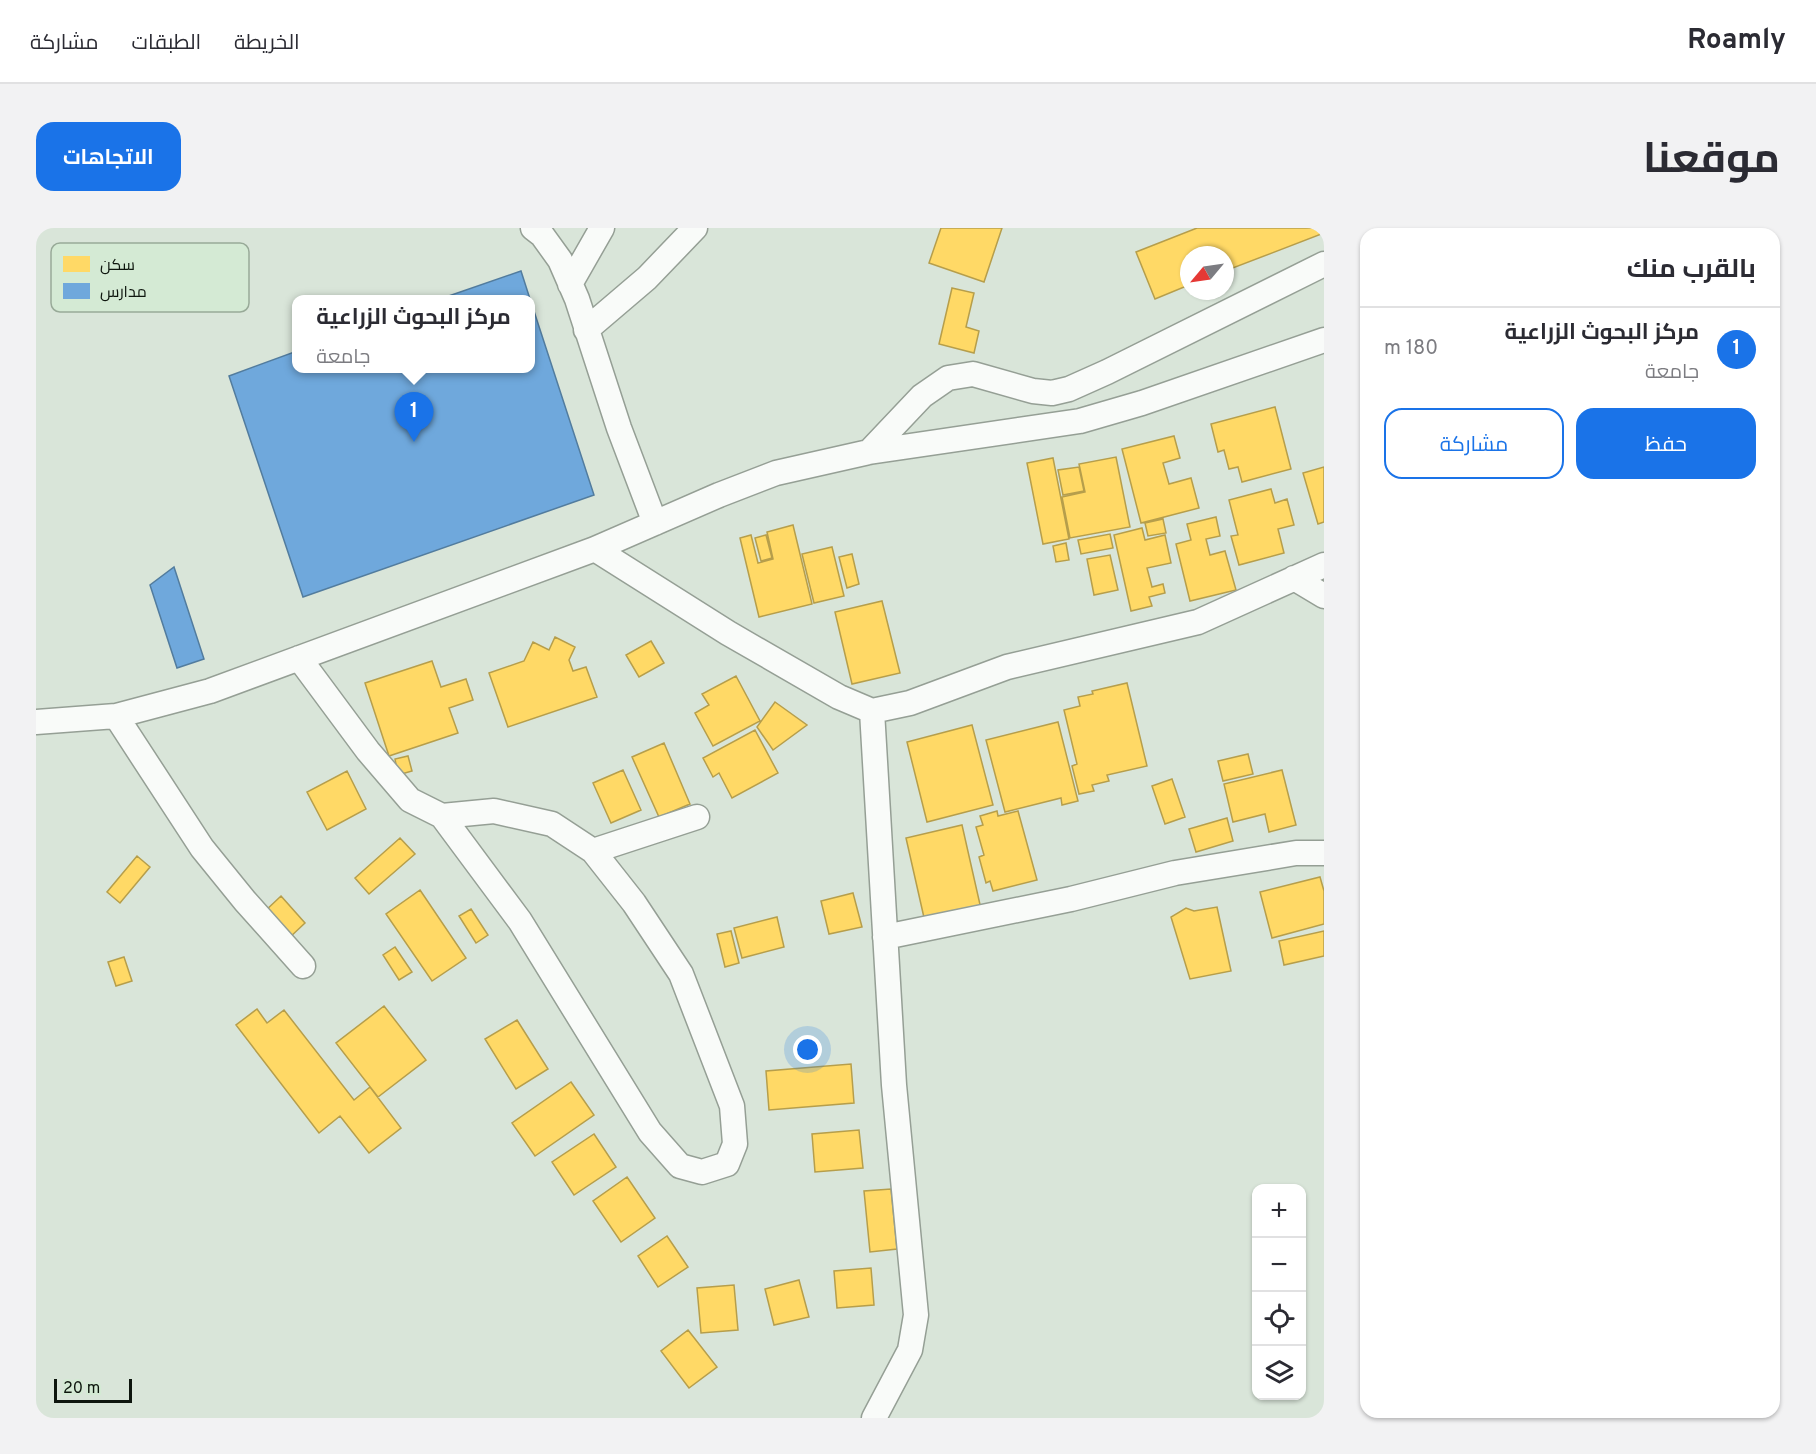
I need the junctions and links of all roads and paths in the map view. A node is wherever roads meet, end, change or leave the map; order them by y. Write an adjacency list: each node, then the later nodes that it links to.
1 (533, 228): 5 (street)
2 (602, 228): 5 (street)
3 (695, 228): 6 (street)
4 (1324, 264): 8 (street)
5 (570, 284): 6 (street)
6 (586, 330): 9 (street)
7 (1324, 340): 8 (street)
8 (869, 452): 9 (street)
9 (655, 523): 10 (street)
10 (595, 549): 14 (street); 15 (street)
11 (1324, 565): 12 (street)
12 (1294, 578): 13 (street); 15 (street)
13 (1324, 596)
14 (299, 658): 16 (street); 18 (street)
15 (872, 711): 22 (street)
16 (116, 716): 17 (street); 23 (street)
17 (36, 722)
18 (442, 816): 20 (street); 20 (street)
19 (697, 817): 20 (street)
20 (593, 851)
21 (1324, 854): 22 (street)
22 (885, 937): 24 (street)
23 (303, 966)
24 (874, 1418)

